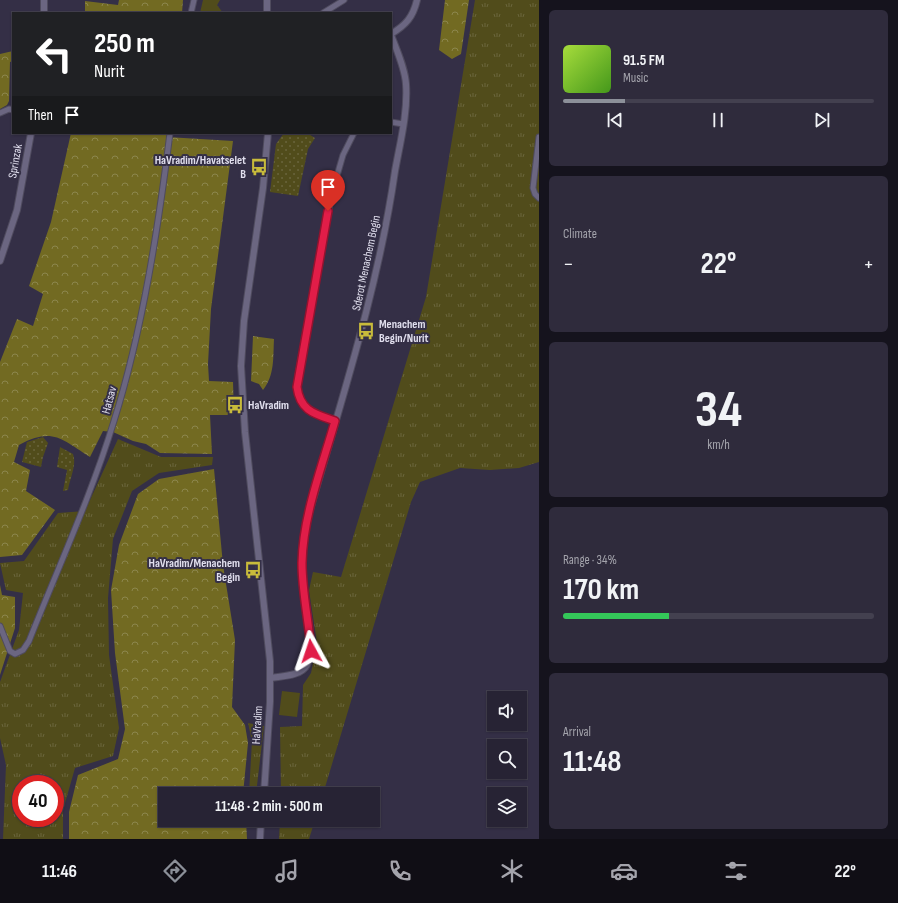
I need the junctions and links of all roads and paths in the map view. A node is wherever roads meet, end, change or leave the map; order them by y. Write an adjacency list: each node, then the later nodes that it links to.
1 (44, 0): 6 (street)
2 (194, 0): 7 (street)
3 (267, 0): 8 (street)
4 (344, 0): 9 (street)
5 (417, 0): 10 (street, Sderot Menachem Begin)
6 (44, 12)
7 (191, 12)
8 (267, 12)
9 (325, 12)
10 (392, 34)
11 (392, 38): 15 (street, Sderot Menachem Begin)
12 (12, 110): 13 (street)
13 (0, 113)
14 (392, 122): 15 (street)
15 (403, 124): 23 (street, Sderot Menachem Begin)
16 (31, 134): 22 (street, Sprinzak)
17 (170, 134): 24 (street, Hatsav)
18 (268, 134): 25 (street, HaVradim)
19 (354, 134): 23 (street)
20 (539, 137): 21 (street)
21 (539, 198)
22 (0, 259)
23 (335, 421): 25 (street, Sderot Menachem Begin)
24 (0, 626)
25 (271, 678): 26 (street, HaVradim)
26 (264, 787)
27 (261, 827): 28 (street)
28 (260, 839)

